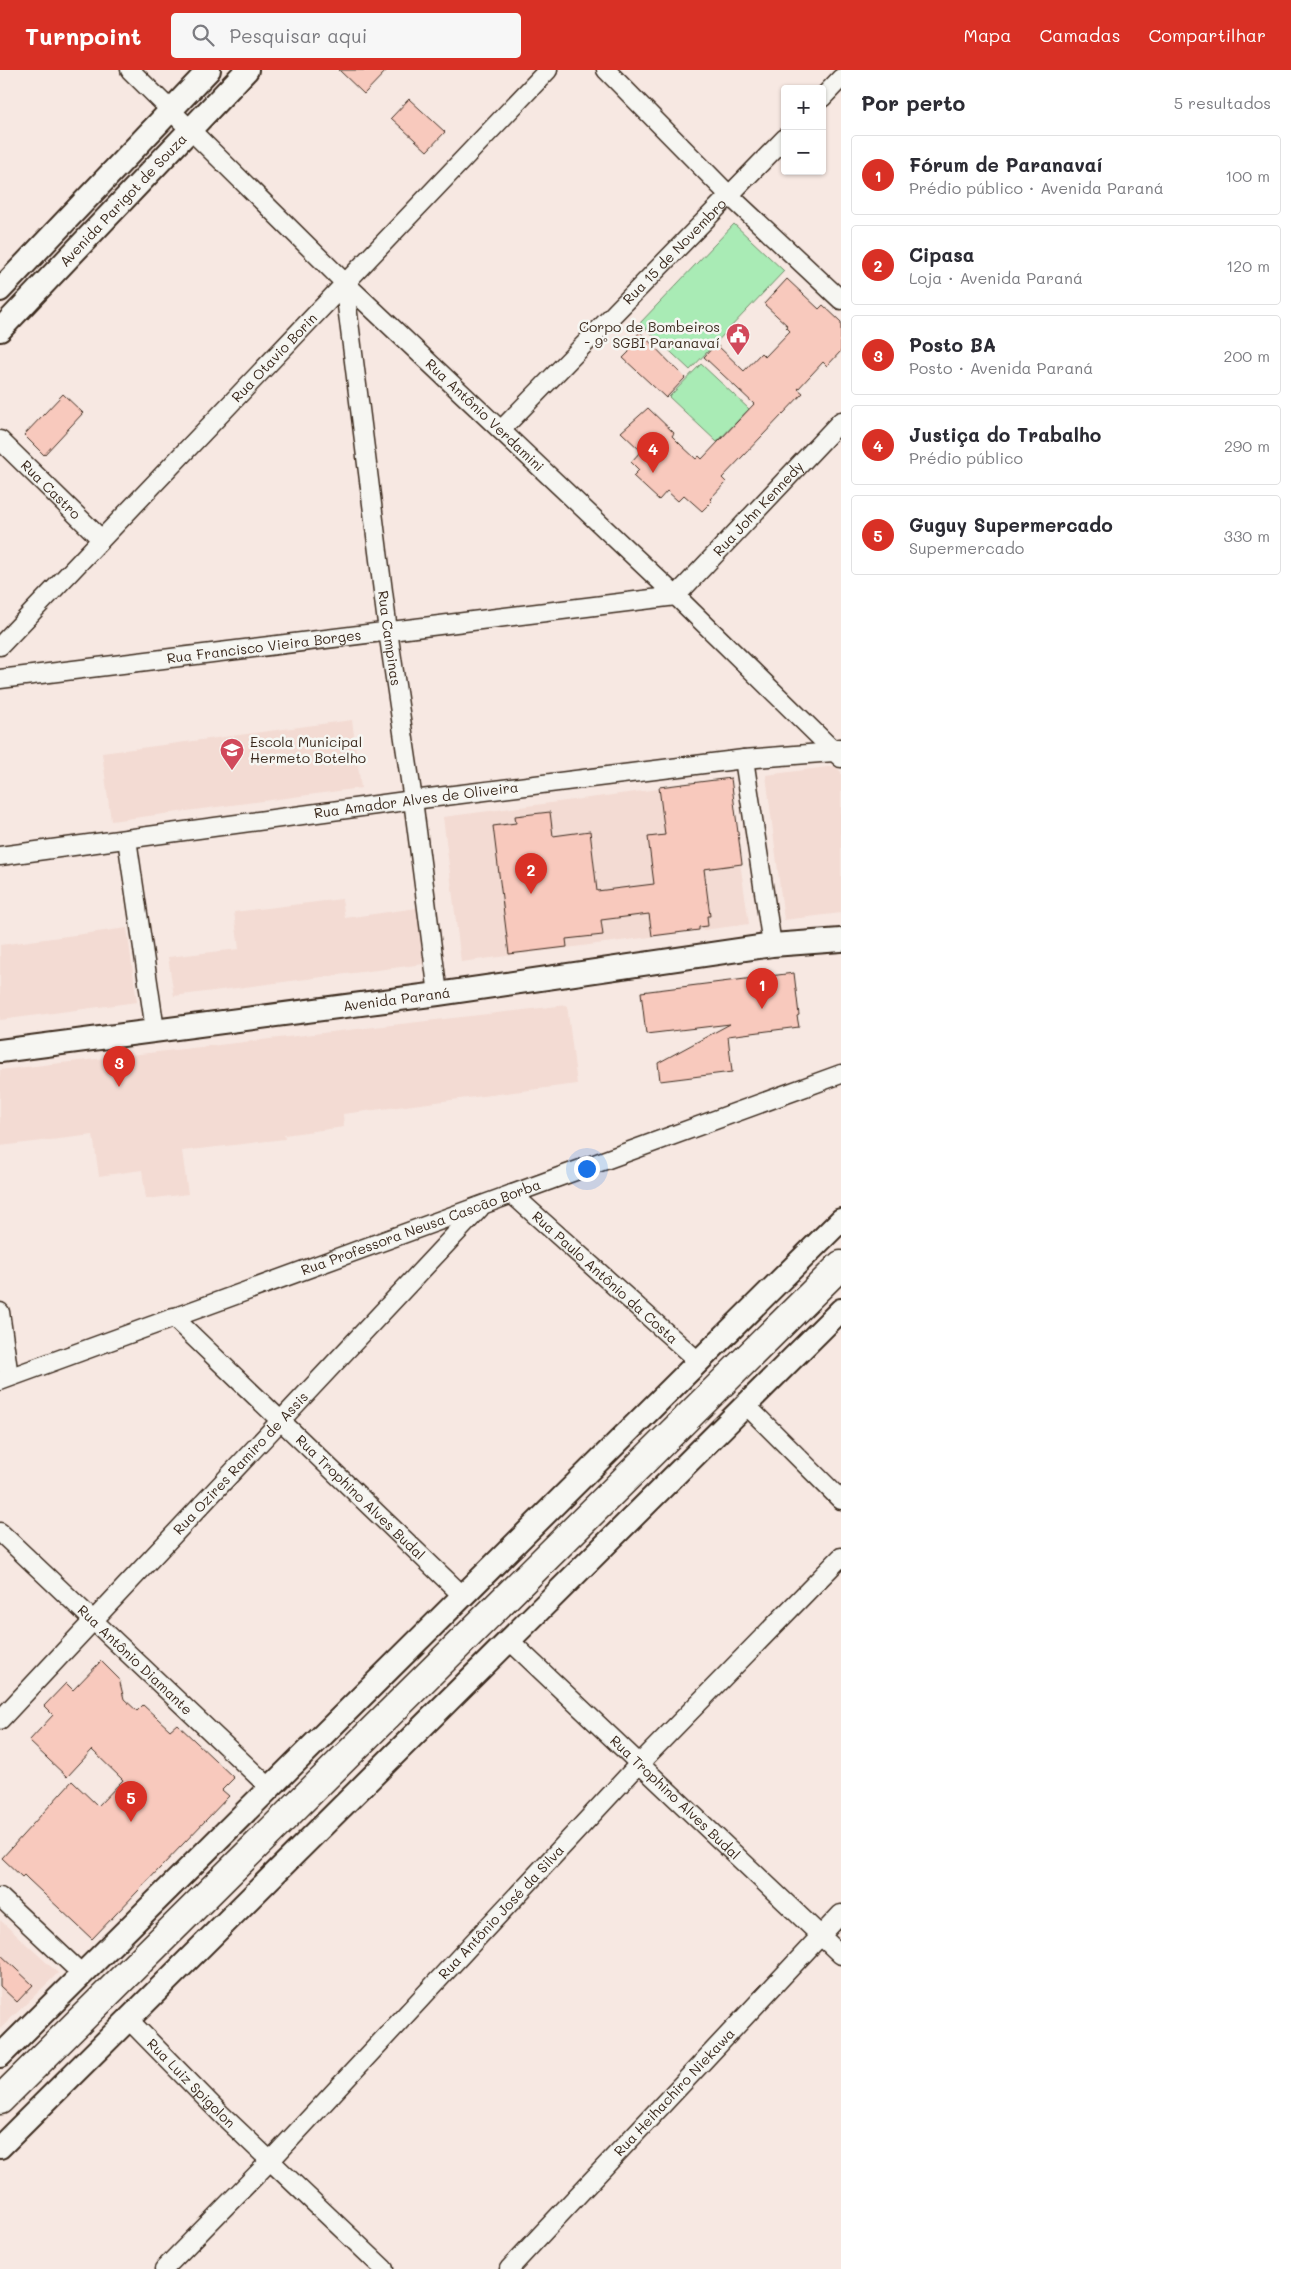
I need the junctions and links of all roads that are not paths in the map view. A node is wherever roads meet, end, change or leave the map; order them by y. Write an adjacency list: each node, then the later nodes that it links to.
1 (130, 70): 8 (street, Rua Antônio Verdamini)
2 (209, 70): 8 (street, Avenida Parigot de Souza)
3 (247, 70): 9 (street, Avenida Parigot de Souza)
4 (548, 70): 12 (street, Rua Otavio Borin)
5 (606, 70): 11 (street)
6 (841, 78): 7 (street)
7 (826, 94)
8 (171, 110): 9 (street, Rua Antônio Verdamini); 13 (street, Avenida Parigot de Souza)
9 (191, 129): 12 (street, Rua Antônio Verdamini); 15 (street, Avenida Parigot de Souza)
10 (781, 142): 11 (street, Rua 15 de Novembro)
11 (730, 196): 14 (street); 17 (street, Rua 15 de Novembro)
12 (344, 282): 17 (street, Rua Antônio Verdamini); 19 (street, Rua Otavio Borin); 21 (street, Rua Campinas)
13 (0, 290)
14 (841, 300)
15 (0, 330)
16 (841, 421): 20 (street, Rua John Kennedy)
17 (501, 430): 20 (street, Rua Antônio Verdamini)
18 (0, 440): 19 (street, Rua Castro)
19 (101, 539): 22 (street, Rua Otavio Borin)
20 (676, 596): 21 (street, Rua Francisco Vieira Borges); 24 (street, Rua Antônio Verdamini)
21 (388, 631): 23 (street, Rua Francisco Vieira Borges); 26 (street, Rua Campinas)
22 (0, 646)
23 (0, 679)
24 (839, 752): 25 (street, Rua Amador Alves de Oliveira)
25 (744, 759): 26 (street, Rua Amador Alves de Oliveira); 31 (street)
26 (413, 800): 27 (street, Rua Amador Alves de Oliveira); 32 (street, Rua Campinas)
27 (127, 839): 28 (street, Rua Amador Alves de Oliveira); 33 (street)
28 (0, 856)
29 (841, 933): 31 (street, Avenida Paraná)
30 (841, 940): 31 (street, Avenida Paraná)
31 (783, 944): 32 (street, Avenida Paraná)
32 (438, 994): 33 (street, Avenida Paraná)
33 (155, 1030): 34 (street, Avenida Paraná)
34 (0, 1051)
35 (841, 1074): 36 (street, Rua Professora Neusa Cascão Borba)
36 (512, 1194): 37 (street, Rua Professora Neusa Cascão Borba); 43 (street, Rua Paulo Antônio da Costa)
37 (483, 1205): 42 (street, Rua Professora Neusa Cascão Borba); 46 (street, Rua Ozires Ramiro de Assis)
38 (841, 1220): 43 (street)
39 (841, 1265): 61 (main road)
40 (841, 1310): 45 (street)
41 (0, 1312): 44 (street)
42 (172, 1317): 44 (street, Rua Professora Neusa Cascão Borba); 46 (street, Rua Trophino Alves Budal)
43 (698, 1362): 50 (street)
44 (5, 1379)
45 (746, 1405): 47 (street); 52 (street)
46 (280, 1420): 50 (street, Rua Trophino Alves Budal); 51 (street, Rua Ozires Ramiro de Assis)
47 (841, 1500)
48 (0, 1532): 51 (street, Rua Antônio Diamante)
49 (841, 1557): 54 (street, Rua Antônio José da Silva)
50 (462, 1595): 55 (street)
51 (92, 1620): 53 (street, Rua Ozires Ramiro de Assis); 55 (street, Rua Antônio Diamante)
52 (509, 1640): 54 (street, Rua Trophino Alves Budal); 62 (street)
53 (0, 1720)
54 (639, 1764): 58 (street, Rua Trophino Alves Budal); 66 (street, Rua Antônio José da Silva)
55 (270, 1788): 60 (street)
56 (0, 1897): 60 (street, Rua Luiz Spigolon)
57 (841, 1914): 58 (street, Rua Heihachiro Niekawa)
58 (820, 1936): 59 (street, Rua Trophino Alves Budal); 69 (street, Rua Heihachiro Niekawa)
59 (841, 1955)
60 (82, 1974): 61 (street, Rua Luiz Spigolon); 63 (street)
61 (105, 1996): 62 (street, Rua Luiz Spigolon); 64 (main road)
62 (128, 2019): 65 (street); 66 (street, Rua Luiz Spigolon)
63 (0, 2056)
64 (0, 2100)
65 (0, 2147)
66 (270, 2161): 67 (street, Rua Antônio José da Silva); 68 (street, Rua Luiz Spigolon)
67 (164, 2269)
68 (384, 2269)
69 (509, 2269)

